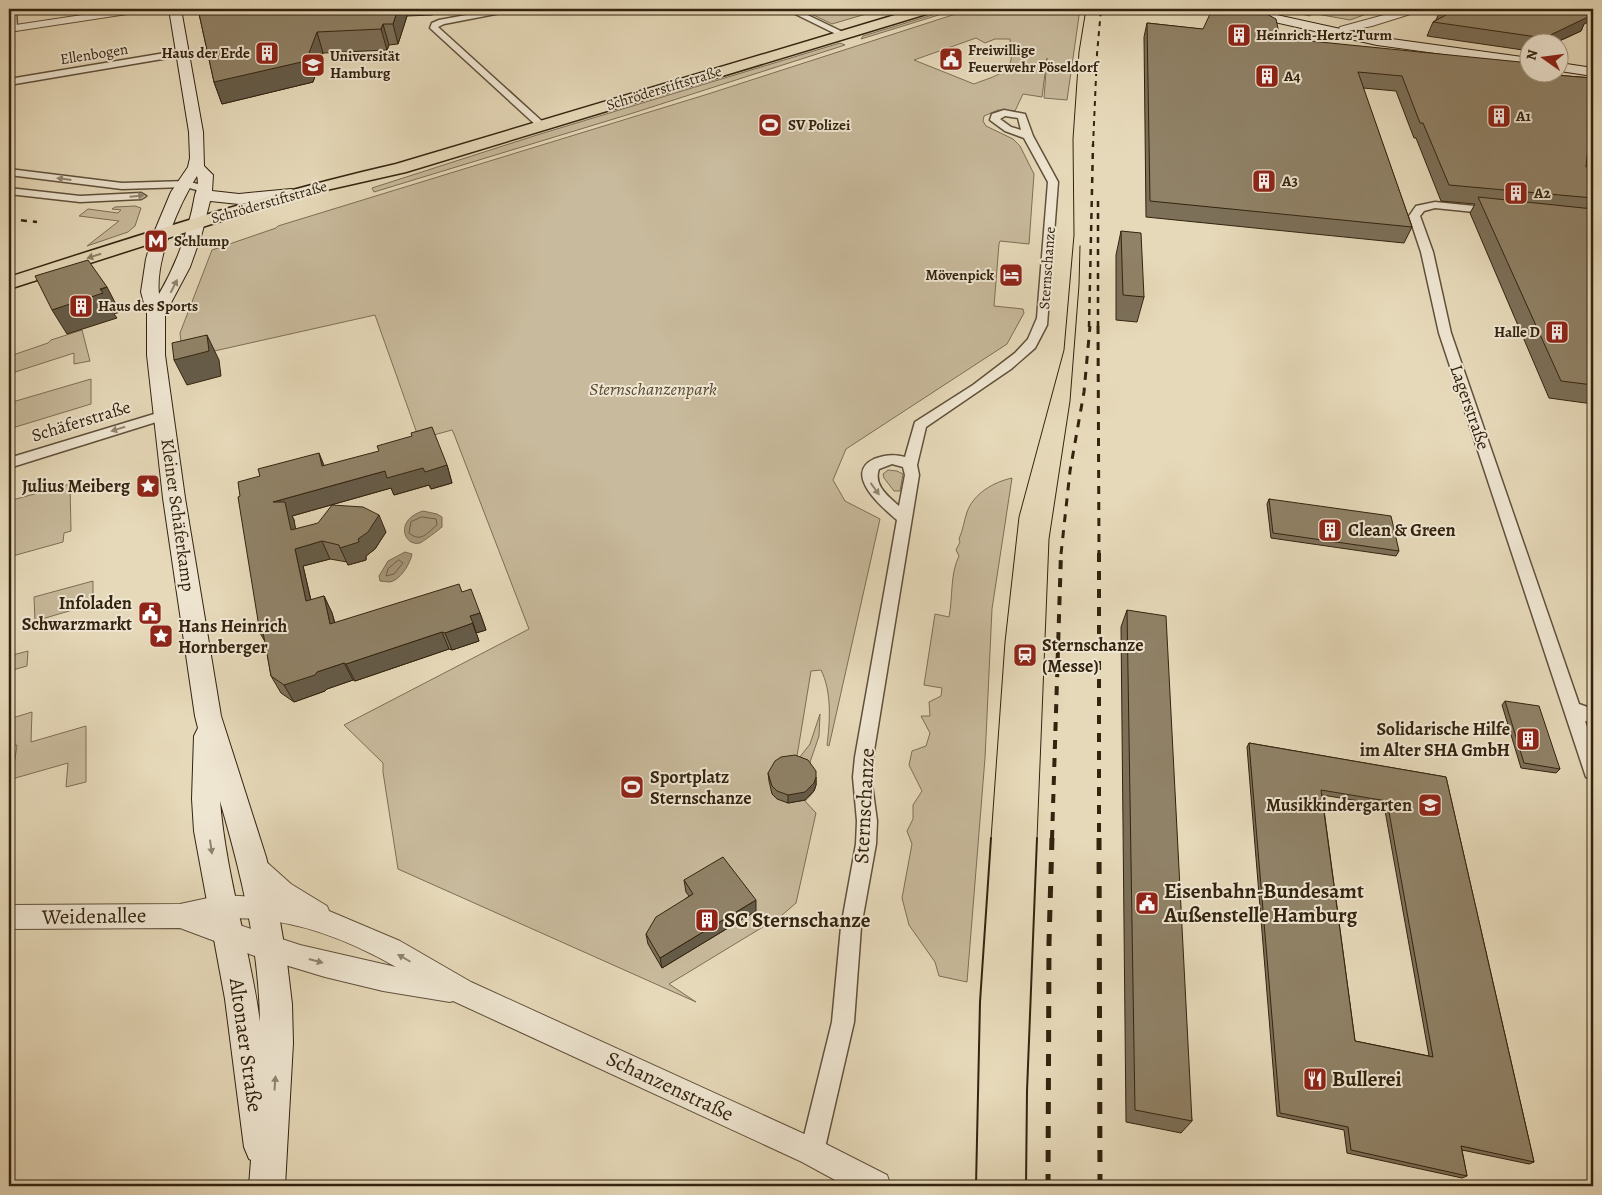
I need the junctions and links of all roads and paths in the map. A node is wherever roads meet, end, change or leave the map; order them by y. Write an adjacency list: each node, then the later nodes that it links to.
1 (12, 9): 11 (street)
2 (140, 9): 11 (street)
3 (175, 9): 16 (main road)
4 (511, 9): 21 (street)
5 (789, 9): 13 (street)
6 (928, 9): 13 (main road, Schröderstiftstraße)
7 (1234, 9): 10 (main road)
8 (1416, 9): 9 (street)
9 (1400, 15): 12 (street); 15 (street)
10 (1321, 27): 12 (main road); 14 (main road)
11 (12, 29)
12 (1344, 29): 14 (main road)
13 (843, 34): 21 (main road, Schröderstiftstraße)
14 (1366, 36): 15 (main road)
15 (1387, 40): 17 (main road)
16 (183, 53): 20 (street, Ellenbogen); 23 (main road)
17 (1520, 61)
18 (1570, 69): 19 (main road)
19 (1593, 72)
20 (9, 82)
21 (541, 125): 24 (main road, Schröderstiftstraße)
22 (1028, 136): 40 (street, Sternschanze)
23 (196, 167): 26 (main road, Kleiner Schäferkamp); 28 (main road)
24 (400, 168): 29 (main road, Schröderstiftstraße); 33 (main road, Schröderstiftstraße)
25 (9, 172): 26 (street, one-way to 25)
26 (183, 184): 28 (street); 30 (main road, Kleiner Schäferkamp)
27 (9, 191): 30 (street, one-way to 30)
28 (204, 192): 29 (main road); 32 (main road)
29 (291, 194): 32 (main road, Schröderstiftstraße)
30 (174, 201): 34 (main road, Kleiner Schäferkamp)
31 (1504, 212): 42 (street, Lagerstraße)
32 (196, 223): 33 (main road); 34 (main road, Schröderstiftstraße)
33 (191, 241): 34 (main road, Schröderstiftstraße); 37 (main road, one-way to 33)
34 (158, 243): 35 (main road, one-way to 35); 36 (main road); 37 (main road, Kleiner Schäferkamp)
35 (9, 283)
36 (9, 297)
37 (156, 314): 38 (main road, Kleiner Schäferkamp)
38 (164, 415): 39 (street, Schäferstraße, one-way to 39); 43 (main road, Kleiner Schäferkamp)
39 (9, 463)
40 (910, 466): 41 (street, Sternschanze); 41 (street, one-way to 41)
41 (904, 518): 53 (street, Sternschanze)
42 (1571, 708): 44 (street); 45 (street, Lagerstraße)
43 (208, 716): 46 (main road, Kleiner Schäferkamp); 49 (main road, Kleiner Schäferkamp, one-way to 49)
44 (1593, 716)
45 (1593, 771)
46 (253, 866): 47 (main road, Kleiner Schäferkamp); 50 (street)
47 (262, 909): 49 (street, Weidenallee); 50 (street, Schanzenstraße); 51 (main road, Kleiner Schäferkamp)
48 (9, 917): 49 (street, Weidenallee)
49 (225, 921): 51 (street, Schanzenstraße); 54 (main road, Altonaer Straße)
50 (334, 924): 52 (street, Schanzenstraße, one-way to 50)
51 (269, 948): 52 (street, Schanzenstraße, one-way to 52); 54 (main road, Altonaer Straße, one-way to 51)
52 (462, 991): 53 (street, Schanzenstraße)
53 (812, 1152): 55 (street, Schanzenstraße)
54 (267, 1185)
55 (876, 1186)

